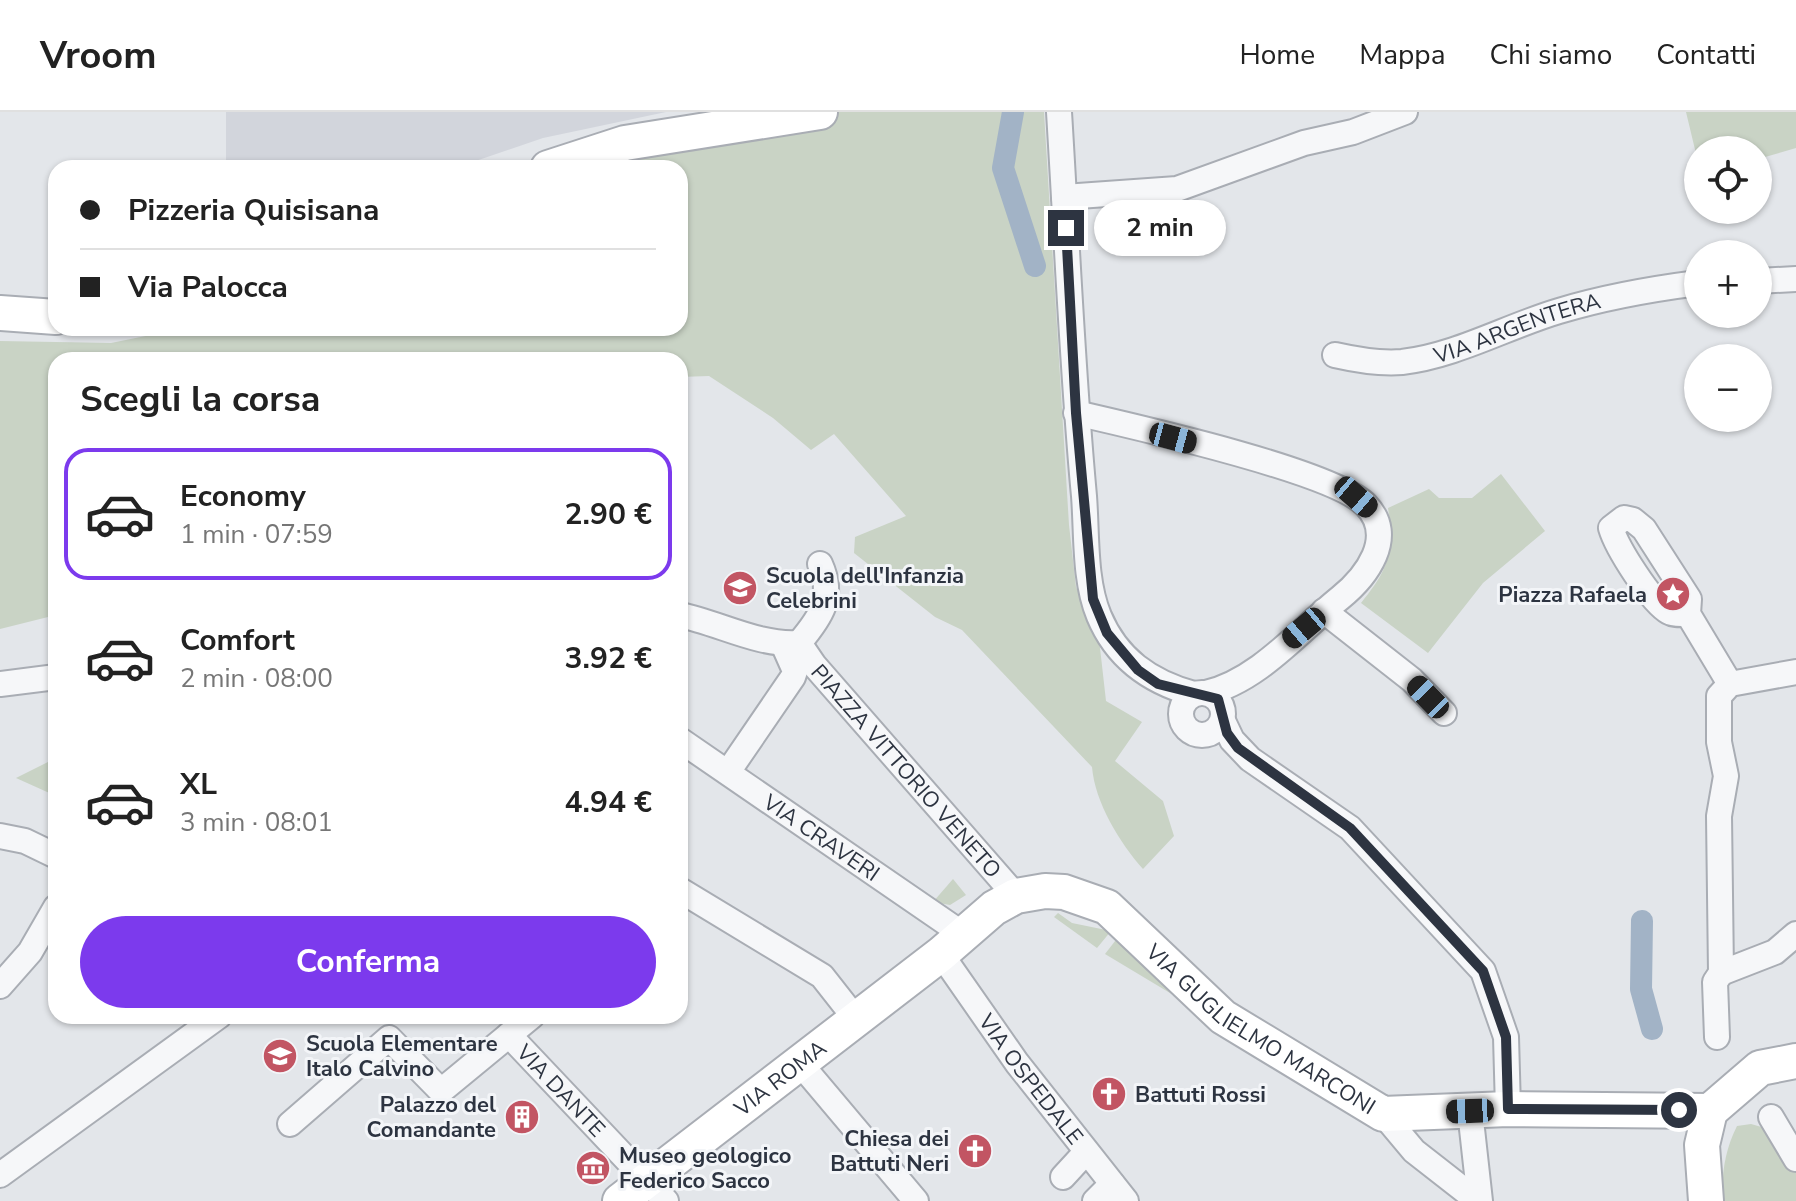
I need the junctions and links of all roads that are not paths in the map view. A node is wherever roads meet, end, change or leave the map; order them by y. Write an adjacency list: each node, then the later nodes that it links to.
1 (820, 112): 4 (main road)
2 (1059, 112): 5 (street)
3 (1405, 112): 5 (street)
4 (574, 160)
5 (1064, 197): 12 (street)
6 (1796, 279): 7 (street)
7 (1772, 280)
8 (1684, 285): 11 (street, VIA ARGENTERA)
9 (0, 313): 10 (main road)
10 (48, 316)
11 (1335, 355)
12 (1076, 413): 14 (street); 23 (street)
13 (820, 564): 17 (street, PIAZZA VITTORIO VENETO)
14 (1324, 611): 20 (street); 24 (street)
15 (1688, 614): 22 (street)
16 (688, 617): 17 (street)
17 (791, 643): 29 (street); 33 (street, PIAZZA VITTORIO VENETO)
18 (1796, 672): 22 (street)
19 (48, 678): 21 (street)
20 (1244, 678): 23 (street); 25 (street)
21 (0, 684)
22 (1730, 684): 37 (street)
23 (1193, 700): 25 (street); 26 (street)
24 (1444, 713)
25 (1223, 716): 26 (street); 28 (street)
26 (1203, 736): 28 (street)
27 (688, 745): 29 (street, VIA CRAVERI)
28 (1250, 759): 46 (street)
29 (728, 772): 36 (street, VIA CRAVERI)
30 (0, 836): 31 (street)
31 (48, 852)
32 (688, 896): 39 (street)
33 (1016, 896): 36 (main road, VIA GUGLIELMO MARCONI); 49 (main road, VIA GUGLIELMO MARCONI)
34 (48, 921): 38 (street)
35 (1796, 934): 37 (street)
36 (952, 944): 39 (main road, VIA ROMA); 52 (street, VIA OSPEDALE)
37 (1721, 973): 43 (street)
38 (0, 986)
39 (855, 1018): 44 (main road, VIA ROMA)
40 (208, 1024): 54 (street)
41 (522, 1024): 42 (street)
42 (509, 1035): 51 (street); 56 (street, VIA DANTE)
43 (1717, 1037)
44 (798, 1061): 56 (main road, VIA ROMA); 59 (street)
45 (1796, 1061): 48 (main road)
46 (1508, 1109): 47 (main road, VIA GUGLIELMO MARCONI); 48 (main road, VIA GUGLIELMO MARCONI)
47 (1470, 1111): 49 (main road, VIA GUGLIELMO MARCONI); 61 (street)
48 (1710, 1111): 62 (main road)
49 (1383, 1114): 61 (street)
50 (1771, 1117): 53 (street)
51 (290, 1124)
52 (1086, 1152): 55 (street); 57 (street, VIA OSPEDALE)
53 (1796, 1159)
54 (0, 1175)
55 (1063, 1177)
56 (656, 1190): 58 (main road, VIA ROMA)
57 (1119, 1192): 60 (street)
58 (620, 1201)
59 (916, 1201)
60 (1095, 1201)
61 (1479, 1201)
62 (1706, 1201)

